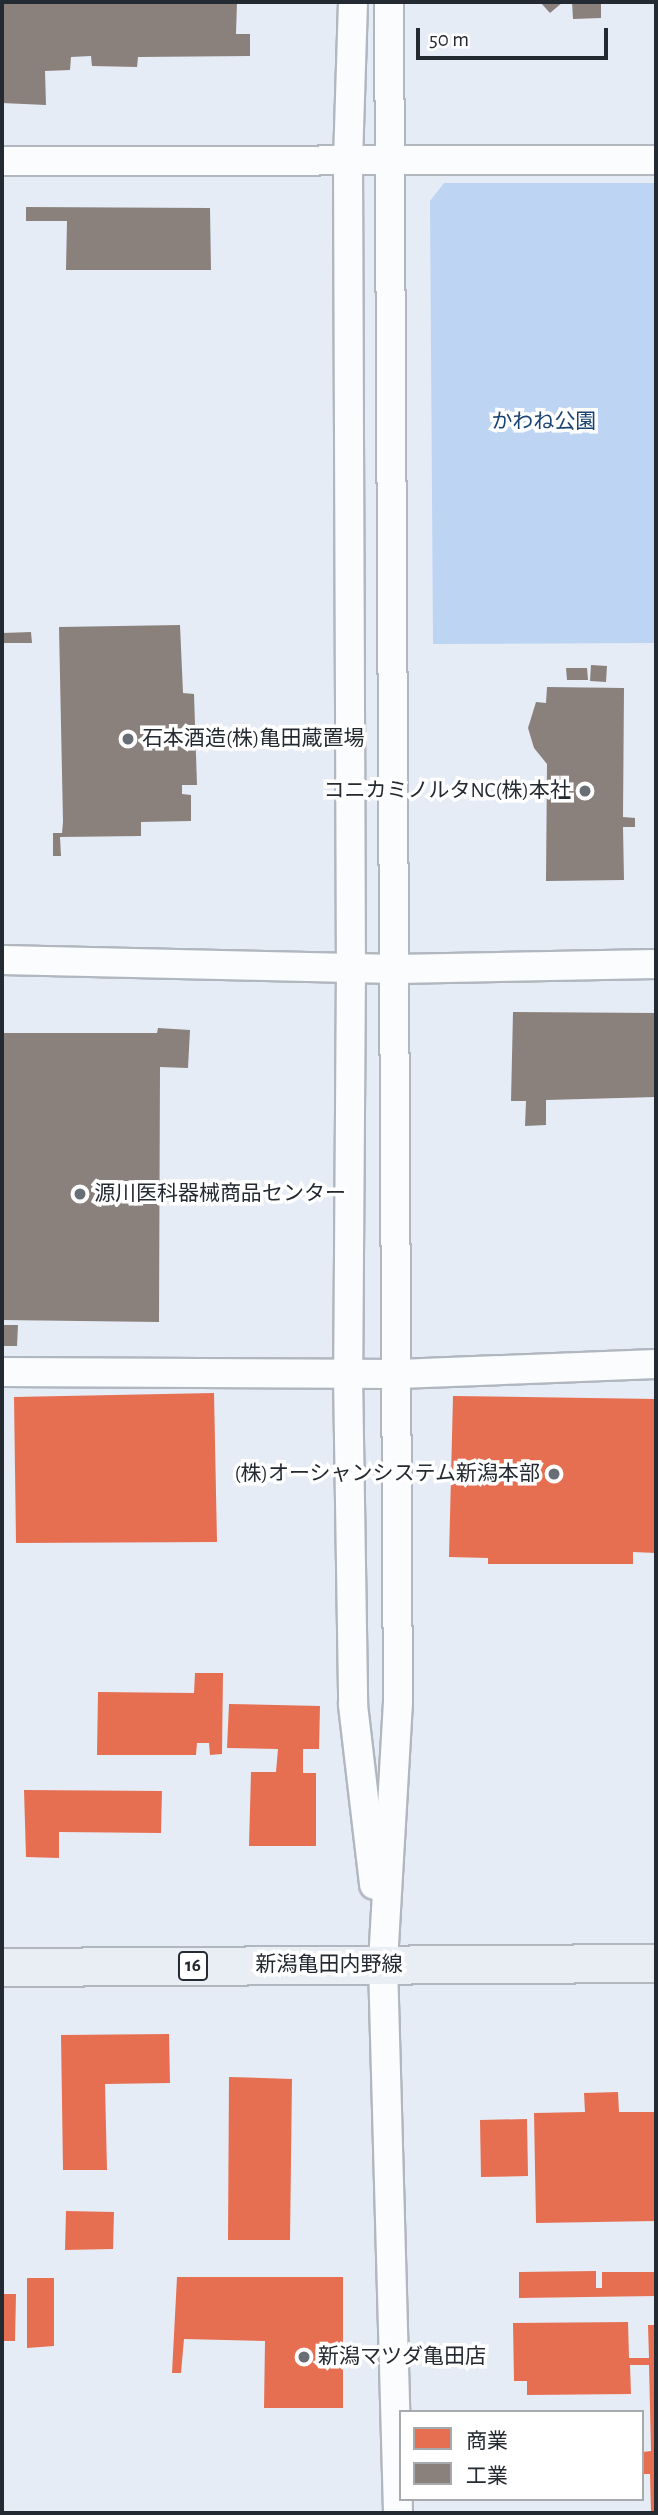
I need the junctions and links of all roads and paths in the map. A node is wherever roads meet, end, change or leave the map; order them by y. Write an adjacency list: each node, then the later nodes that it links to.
1 (353, 2): 3 (street)
2 (389, 2): 4 (street)
3 (348, 160): 4 (street); 6 (street); 9 (street)
4 (391, 160): 5 (street); 10 (street)
5 (656, 160)
6 (2, 161)
7 (2, 960): 9 (street)
8 (656, 964): 10 (street)
9 (351, 968): 10 (street); 13 (street)
10 (396, 969): 14 (street)
11 (656, 1364): 14 (street)
12 (2, 1372): 13 (street)
13 (348, 1374): 14 (street); 16 (street)
14 (397, 1374): 16 (street)
15 (656, 1963): 16 (main road, 新潟亀田内野線 / 16)
16 (383, 1964): 17 (main road, 新潟亀田内野線 / 16); 18 (street)
17 (2, 1967)
18 (398, 2513)

